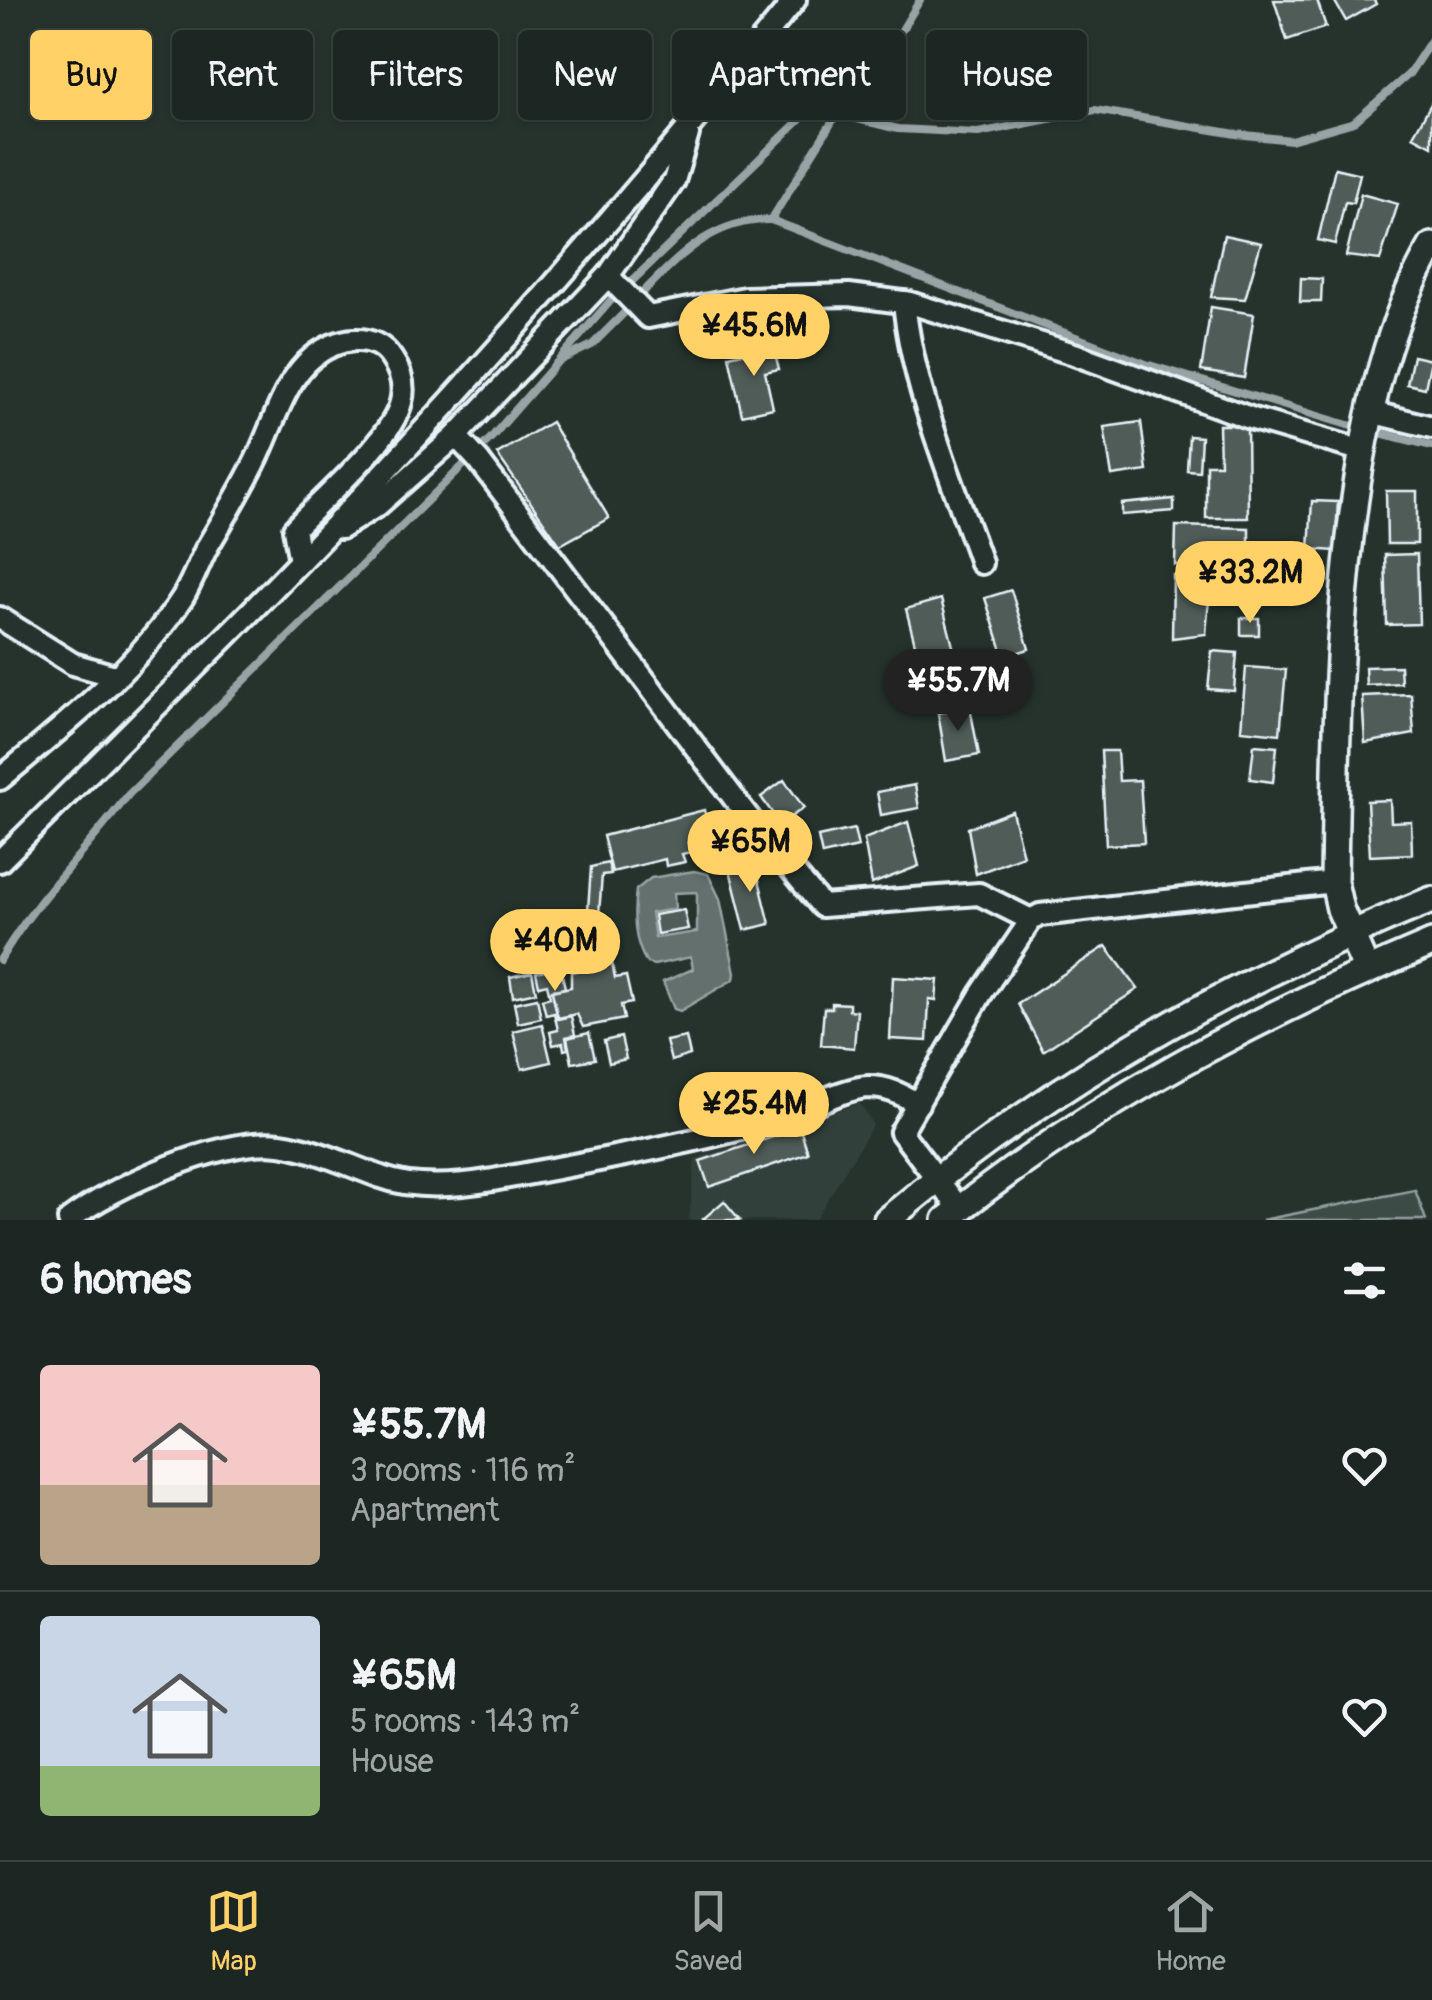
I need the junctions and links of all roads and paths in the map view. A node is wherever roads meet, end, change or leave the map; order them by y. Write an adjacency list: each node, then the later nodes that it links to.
1 (795, 0): 2 (street)
2 (691, 125): 4 (street); 9 (street)
3 (1432, 246): 7 (street)
4 (608, 276): 5 (street); 8 (street)
5 (904, 302): 7 (street); 11 (street)
6 (1432, 428): 7 (street)
7 (1367, 431): 16 (street)
8 (467, 448): 9 (street); 18 (street)
9 (317, 543): 10 (street)
10 (300, 561): 13 (street); 15 (street)
11 (981, 563)
12 (0, 618): 13 (street)
13 (114, 676): 14 (street)
14 (0, 779)
15 (0, 861)
16 (1334, 882): 18 (street); 19 (street)
17 (1432, 900): 19 (street)
18 (1031, 920): 22 (street)
19 (1350, 934): 21 (street); 23 (street)
20 (1432, 943): 21 (street)
21 (1367, 971): 24 (street)
22 (918, 1104): 23 (street); 25 (street)
23 (935, 1179): 24 (street); 26 (street)
24 (953, 1214)
25 (69, 1220)
26 (887, 1220)

